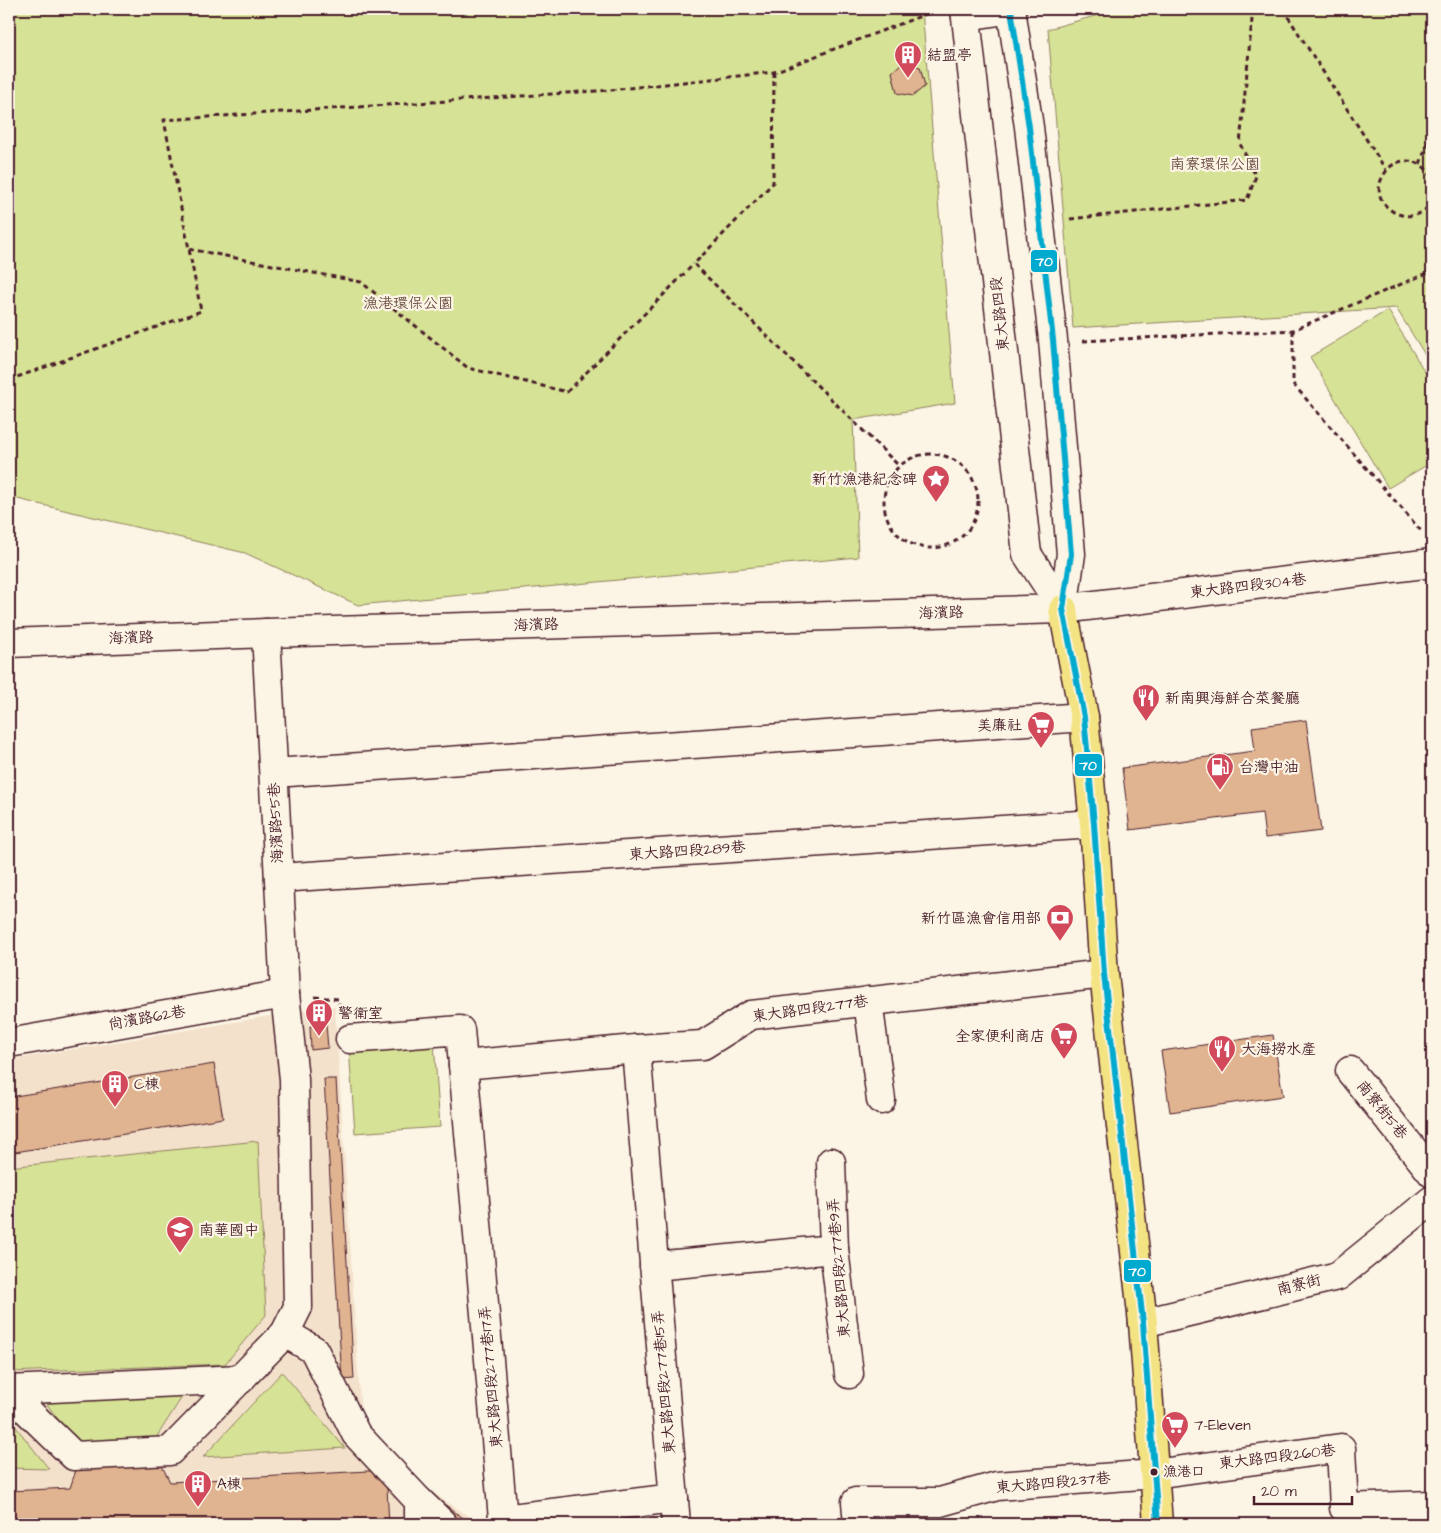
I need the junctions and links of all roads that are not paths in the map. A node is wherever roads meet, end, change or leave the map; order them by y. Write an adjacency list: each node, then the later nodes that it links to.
1 (1011, 9): 2 (street); 4 (street, 東大路四段)
2 (965, 12): 4 (street, 東大路四段)
3 (1432, 563): 4 (street, 東大路四段304巷)
4 (1063, 609): 5 (street, 海濱路); 7 (main road, 東大路四段)
5 (266, 633): 6 (street, 海濱路); 8 (street, 海濱路55巷)
6 (9, 643)
7 (1084, 717): 8 (street); 9 (main road, 東大路四段)
8 (274, 773): 10 (street, 海濱路55巷)
9 (1094, 824): 10 (street, 東大路四段289巷); 11 (main road, 東大路四段)
10 (279, 878): 13 (street, 海濱路55巷)
11 (1104, 974): 12 (street, 東大路四段277巷); 25 (main road, 東大路四段)
12 (868, 1001): 16 (street, 東大路四段277巷); 19 (street)
13 (286, 1003): 15 (street, 尚濱路62巷); 26 (street, 海濱路55巷)
14 (350, 1039): 17 (street)
15 (9, 1043)
16 (636, 1049): 17 (street, 東大路四段277巷); 24 (street, 東大路四段277巷15弄)
17 (463, 1065): 32 (street, 東大路四段277巷17弄)
18 (1350, 1070): 21 (street, 南寮街5巷)
19 (881, 1100)
20 (831, 1162): 23 (street, 東大路四段277巷9弄)
21 (1432, 1173)
22 (1432, 1200): 25 (street, 南寮街)
23 (834, 1249): 24 (street); 27 (street, 東大路四段277巷9弄)
24 (654, 1266): 32 (street, 東大路四段277巷15弄)
25 (1143, 1324): 30 (main road, 東大路四段)
26 (285, 1333): 28 (street, 海濱路55巷); 33 (street)
27 (849, 1374)
28 (241, 1379): 29 (street); 29 (street, 海濱路55巷)
29 (9, 1391)
30 (1154, 1474): 31 (street, 東大路四段260巷); 34 (street, 東大路四段237巷); 36 (main road, 東大路四段)
31 (1432, 1505)
32 (675, 1511)
33 (419, 1513): 35 (street)
34 (857, 1513)
35 (443, 1524)
36 (1158, 1524)

